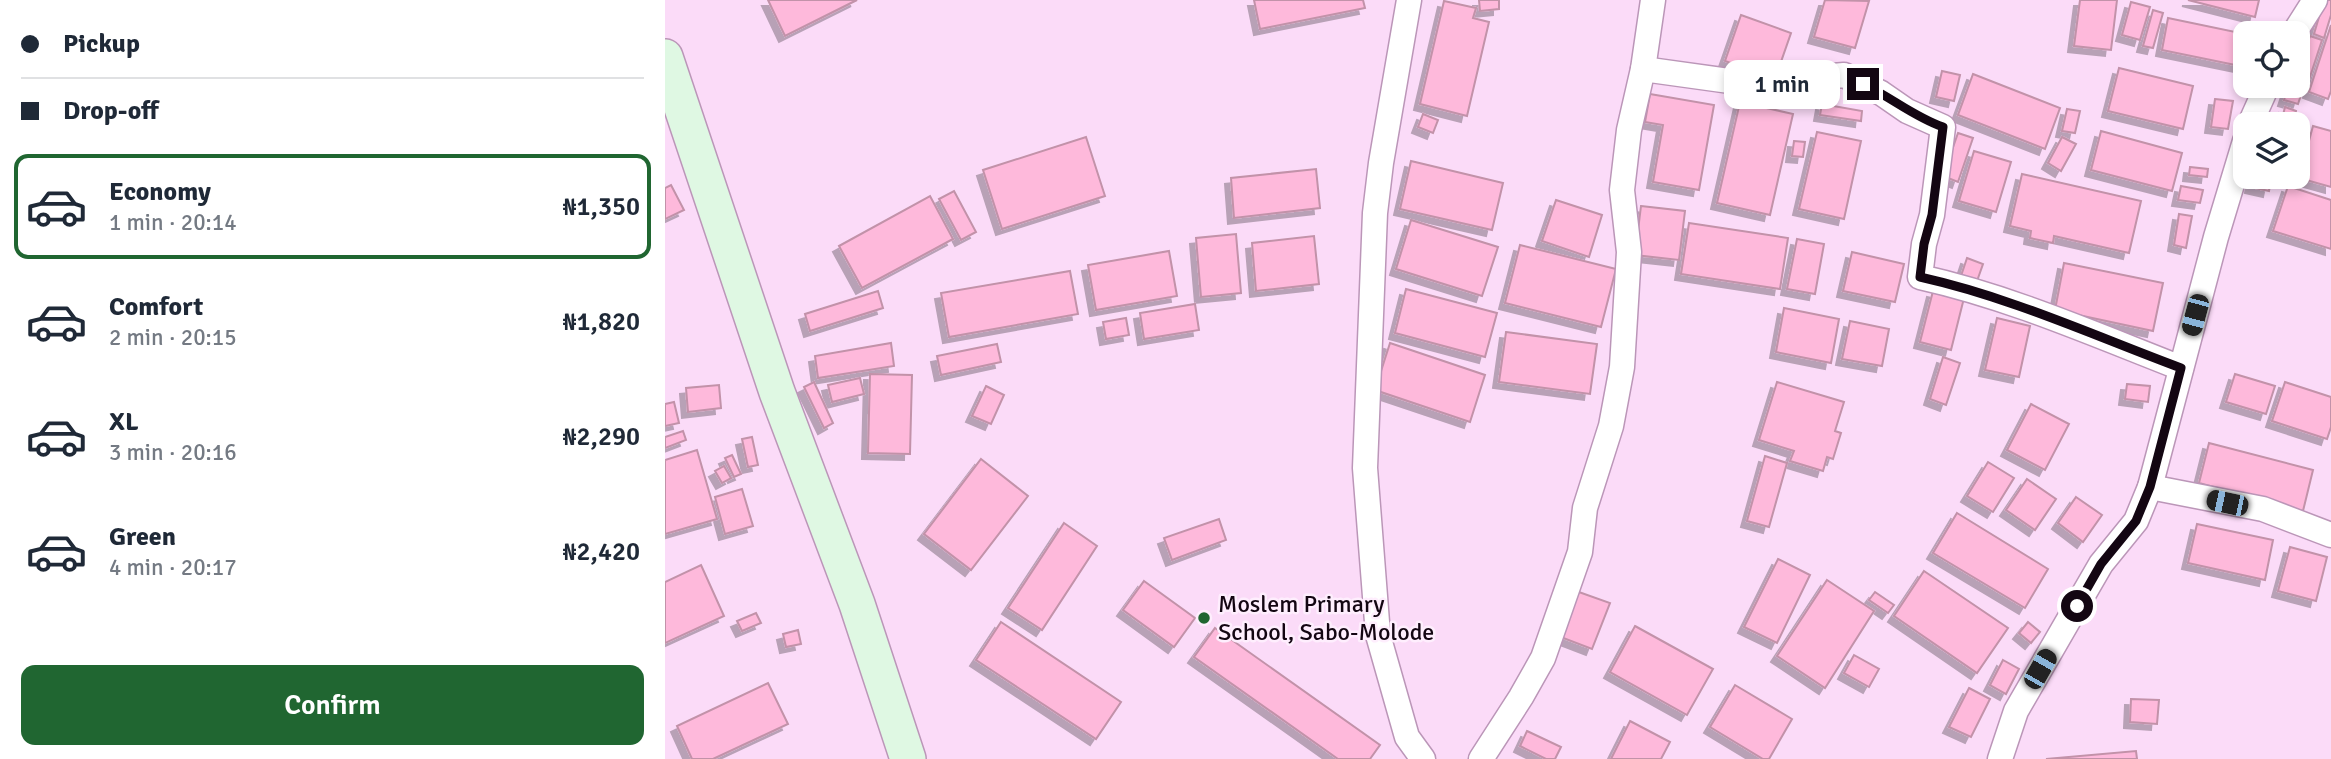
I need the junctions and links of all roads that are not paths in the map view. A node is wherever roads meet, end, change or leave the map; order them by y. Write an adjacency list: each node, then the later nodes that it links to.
1 (1409, 0): 12 (street)
2 (1653, 0): 6 (street)
3 (2315, 0): 4 (street)
4 (2302, 21)
5 (665, 57): 11 (street)
6 (1643, 68): 8 (street); 13 (street)
7 (2233, 181): 8 (street)
8 (2181, 368): 9 (street)
9 (2150, 487): 10 (street); 14 (street)
10 (2331, 535)
11 (908, 759)
12 (1423, 759)
13 (1481, 759)
14 (2000, 759)

